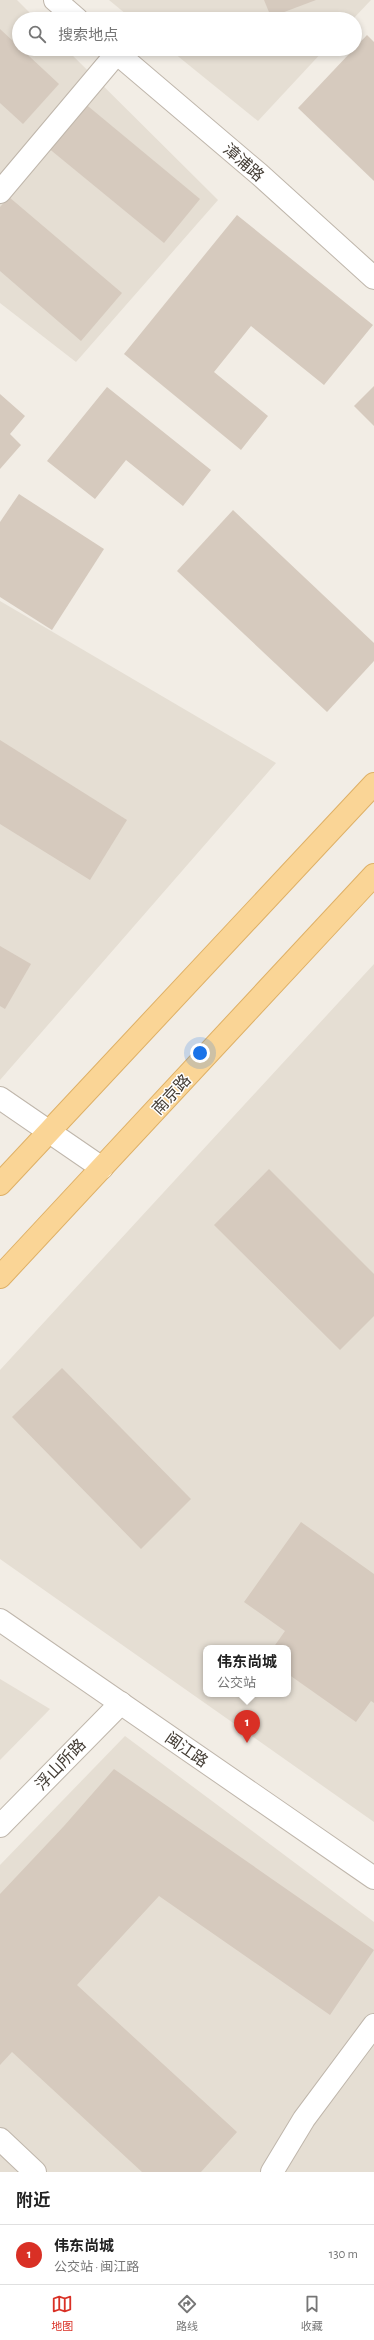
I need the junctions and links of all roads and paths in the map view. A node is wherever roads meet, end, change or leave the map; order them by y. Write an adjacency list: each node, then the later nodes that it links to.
1 (55, 0): 2 (street)
2 (69, 12)
3 (110, 56): 5 (street)
4 (120, 56): 6 (street, 漳浦路)
5 (0, 192)
6 (374, 278)
7 (374, 784): 10 (main road)
8 (374, 875): 11 (main road, 南京路)
9 (0, 1098): 10 (street)
10 (49, 1131): 11 (street); 12 (main road)
11 (102, 1168): 13 (main road, 南京路)
12 (0, 1184)
13 (0, 1277)
14 (0, 1620): 15 (street, 闽江路)
15 (121, 1702): 16 (street, 浮山所路); 17 (street, 闽江路)
16 (0, 1826)
17 (374, 1878)
18 (374, 2025): 21 (street)
19 (0, 2139): 20 (street)
20 (35, 2172)
21 (272, 2172)

